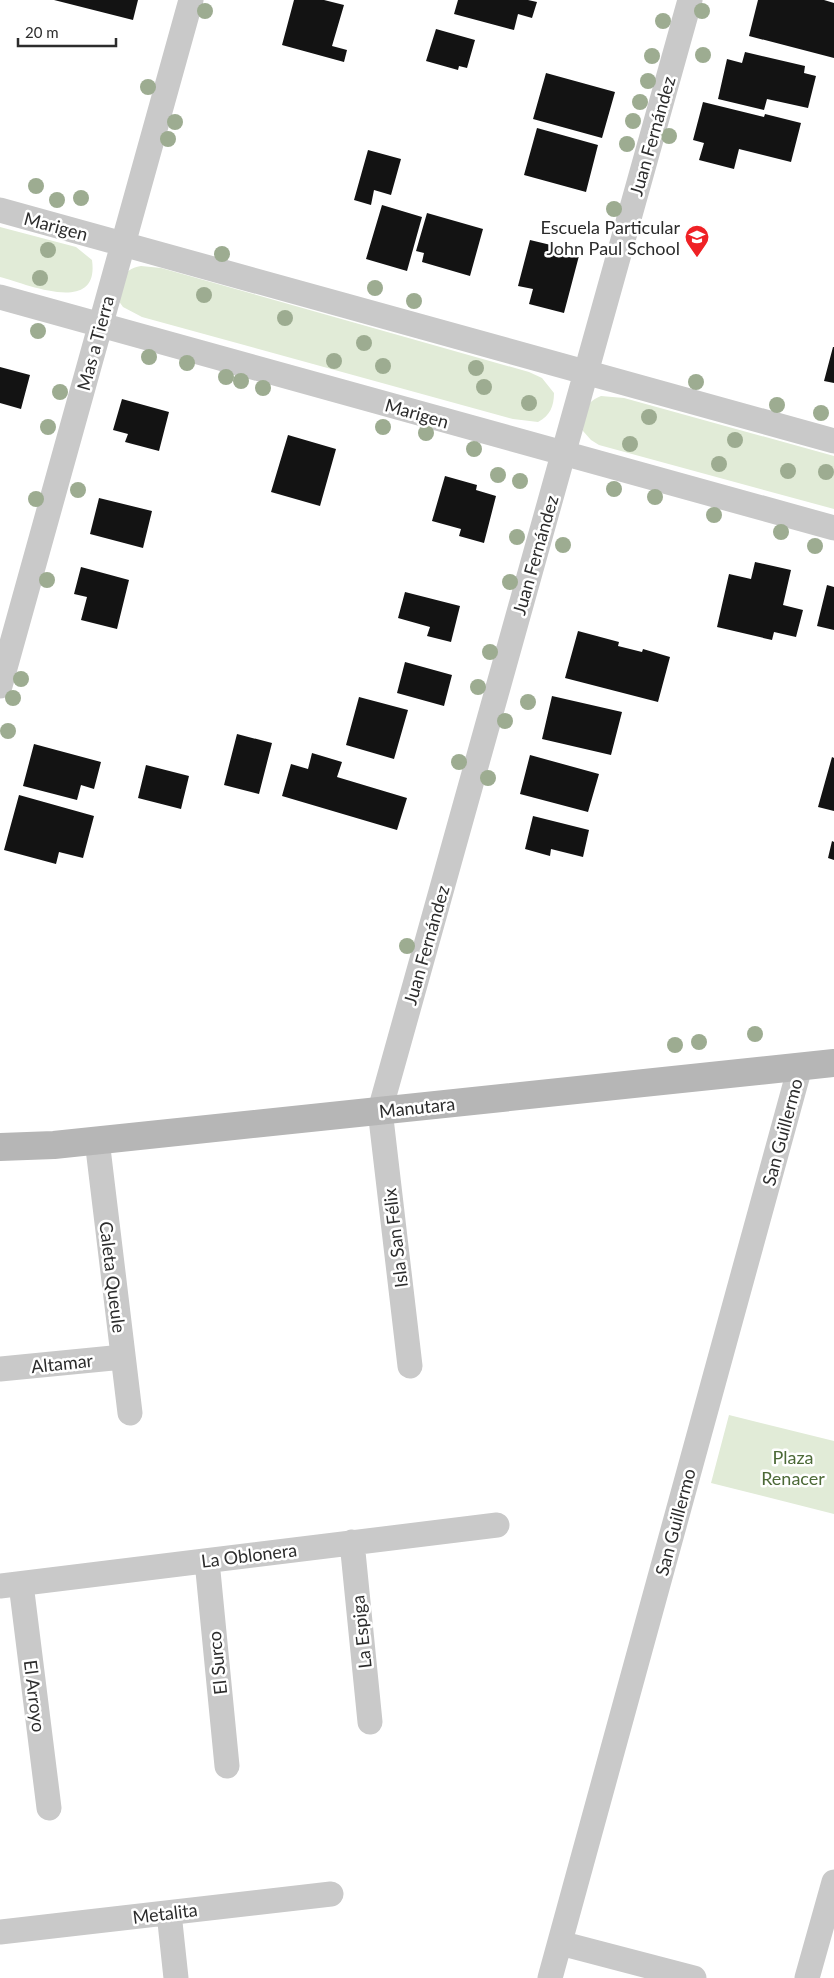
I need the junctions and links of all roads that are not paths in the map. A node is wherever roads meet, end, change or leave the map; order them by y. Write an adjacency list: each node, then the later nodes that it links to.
1 (192, 0): 4 (street, Mas a Tierra)
2 (690, 0): 7 (street, Juan Fernández)
3 (0, 210): 4 (street, Marigen)
4 (123, 244): 6 (street, Mas a Tierra); 7 (street, Marigen)
5 (0, 297): 6 (street, Marigen)
6 (100, 324): 9 (street, Marigen); 11 (street, Mas a Tierra)
7 (586, 372): 8 (street, Marigen); 9 (street, Juan Fernández)
8 (834, 441)
9 (564, 453): 10 (street, Marigen); 14 (street, Juan Fernández)
10 (834, 528)
11 (0, 686)
12 (834, 1063): 13 (main road, Manutara)
13 (800, 1067): 14 (main road, Manutara); 32 (street, San Guillermo)
14 (380, 1110): 15 (main road, Manutara); 18 (street, Isla San Félix)
15 (96, 1140): 16 (main road, Manutara); 17 (street, Caleta Queule)
16 (0, 1147)
17 (124, 1357): 19 (street, Altamar); 20 (street, Caleta Queule)
18 (410, 1366)
19 (0, 1369)
20 (130, 1413)
21 (497, 1525): 22 (street, La Oblonera)
22 (352, 1542): 23 (street, La Oblonera); 25 (street, La Espiga)
23 (207, 1561): 24 (street, La Oblonera); 26 (street, El Surco)
24 (11, 1585): 27 (street, El Arroyo)
25 (370, 1722)
26 (227, 1766)
27 (49, 1808)
28 (834, 1882): 36 (street)
29 (331, 1894): 30 (street, Metalita)
30 (169, 1913): 31 (street, Metalita); 33 (street)
31 (0, 1932)
32 (560, 1943): 34 (street, San Guillermo); 35 (street)
33 (176, 1978)
34 (550, 1978)
35 (694, 1978)
36 (808, 1978)

